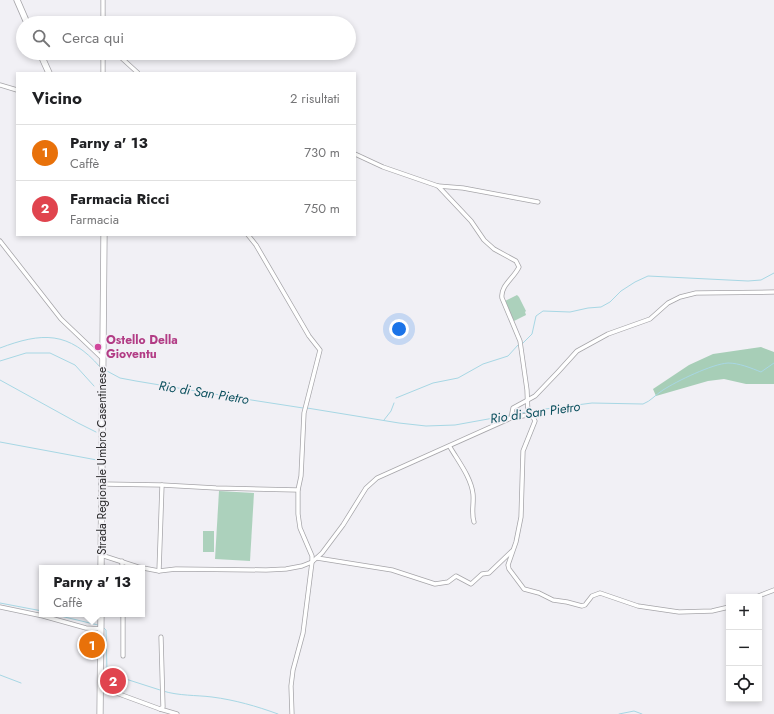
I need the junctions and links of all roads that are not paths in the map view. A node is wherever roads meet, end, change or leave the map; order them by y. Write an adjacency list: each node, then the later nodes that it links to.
1 (17, 0): 3 (main road)
2 (103, 0): 4 (street)
3 (24, 16)
4 (103, 16)
5 (43, 60): 8 (main road)
6 (103, 60): 9 (street)
7 (124, 60): 10 (street)
8 (49, 72)
9 (103, 72)
10 (137, 72)
11 (0, 85): 12 (street)
12 (16, 90)
13 (356, 154): 14 (street)
14 (438, 186): 15 (street); 21 (street)
15 (538, 202)
16 (104, 236): 20 (main road, Strada Regionale Umbro Casentinese)
17 (249, 236): 27 (street)
18 (0, 241): 20 (street)
19 (774, 292): 21 (street)
20 (103, 358): 25 (main road, Strada Regionale Umbro Casentinese)
21 (528, 400): 22 (street); 23 (street)
22 (528, 415): 23 (street); 29 (street)
23 (511, 418): 24 (street)
24 (450, 447): 28 (street); 31 (street)
25 (102, 484): 26 (street); 30 (main road, Strada Regionale Umbro Casentinese)
26 (162, 484): 27 (street); 38 (street)
27 (298, 490): 33 (street)
28 (474, 522)
29 (513, 550): 31 (street); 42 (street)
30 (101, 555): 32 (street); 34 (main road, Strada Regionale Umbro Casentinese)
31 (317, 558): 33 (street)
32 (122, 561): 35 (street); 36 (street)
33 (312, 562): 38 (street); 54 (street)
34 (101, 565)
35 (122, 565)
36 (133, 565)
37 (145, 568): 38 (street)
38 (159, 571)
39 (774, 590): 40 (street)
40 (762, 595)
41 (0, 607): 43 (street)
42 (726, 608)
43 (39, 615)
44 (48, 617): 47 (street)
45 (101, 617): 47 (main road)
46 (123, 617): 49 (street)
47 (101, 629): 50 (main road)
48 (162, 637): 51 (street)
49 (123, 656)
50 (100, 687): 51 (street); 52 (main road)
51 (160, 709): 53 (street)
52 (100, 714)
53 (177, 714)
54 (292, 714)

